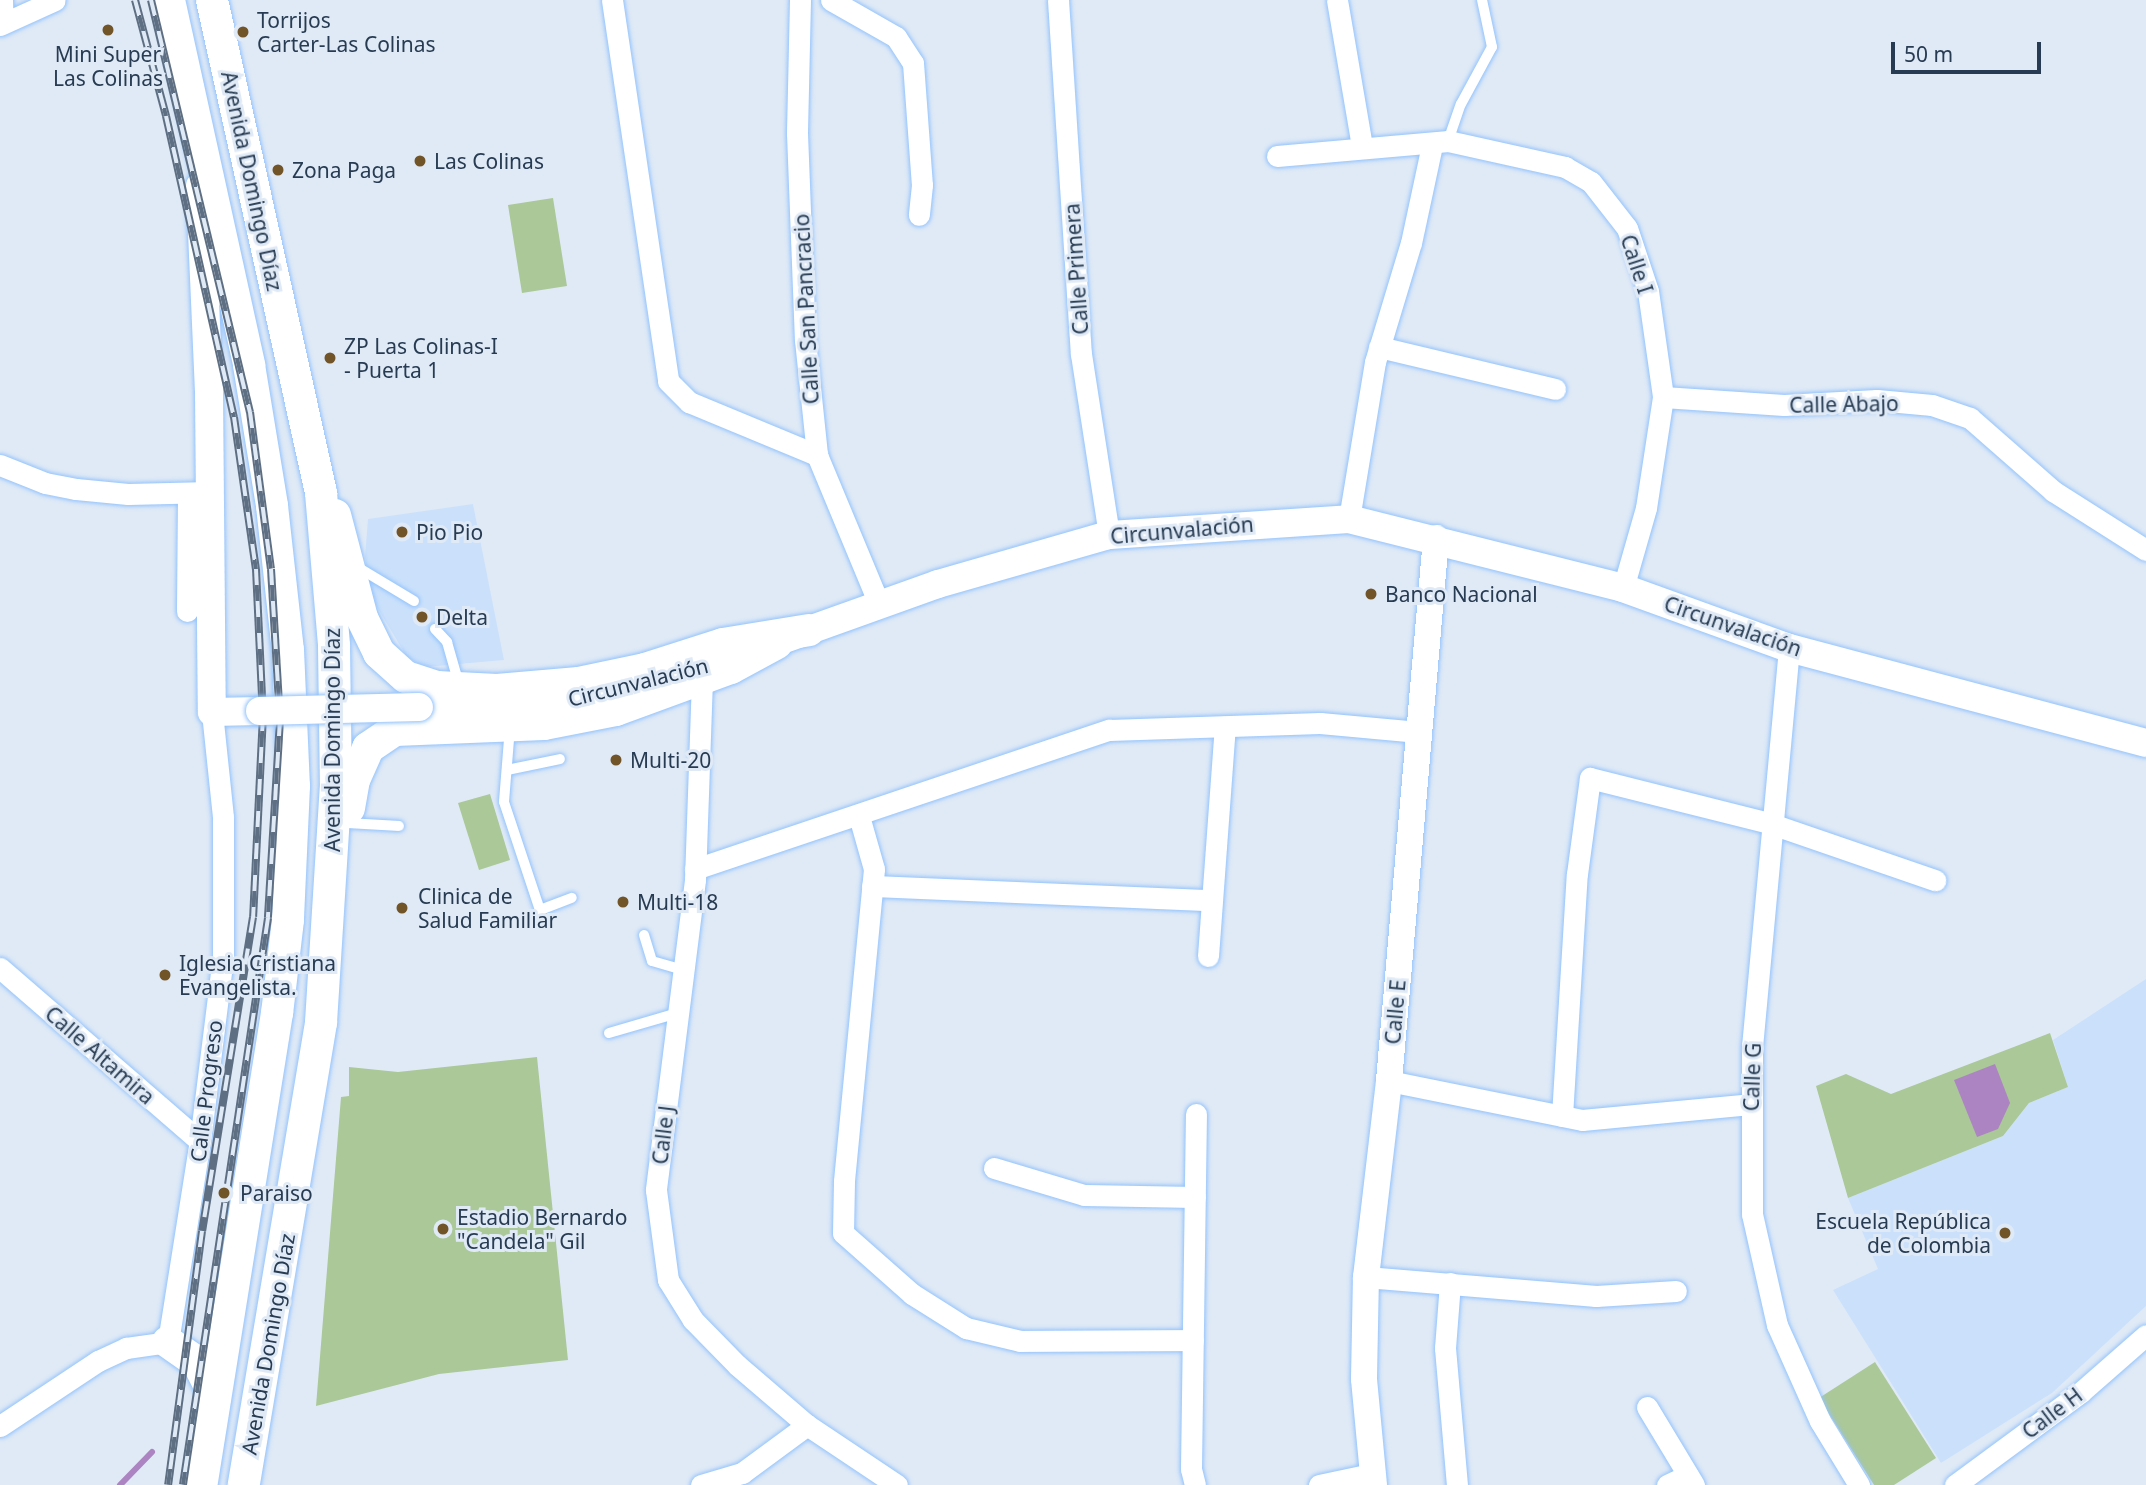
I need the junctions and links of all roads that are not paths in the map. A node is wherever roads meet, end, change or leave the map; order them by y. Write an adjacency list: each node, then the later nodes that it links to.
1 (2, 0): 11 (street)
2 (55, 0): 11 (street)
3 (169, 0): 12 (main road, Avenida Domingo Díaz)
4 (212, 0): 22 (main road, Avenida Domingo Díaz)
5 (612, 0): 20 (street)
6 (800, 0): 20 (street, Calle San Pancracio)
7 (831, 0): 16 (street)
8 (1058, 0): 25 (street, Calle Primera)
9 (1337, 0): 14 (street)
10 (1482, 0): 13 (lane)
11 (1, 24)
12 (198, 131): 23 (main road); 75 (main road, Avenida Domingo Díaz)
13 (1440, 143): 14 (street, Calle I); 17 (street); 19 (street, Calle I)
14 (1362, 147): 15 (street, Calle I)
15 (1277, 156)
16 (919, 215)
17 (1379, 347): 18 (street); 24 (street)
18 (1555, 389)
19 (1663, 397): 27 (street, Calle Abajo); 29 (street, Calle I)
20 (817, 455): 31 (street, Calle San Pancracio)
21 (0, 465): 23 (street)
22 (321, 492): 28 (main road); 54 (main road, Avenida Domingo Díaz)
23 (199, 493): 32 (street); 38 (main road)
24 (1349, 519): 25 (main road, Circunvalación); 26 (main road, Circunvalación)
25 (1109, 536): 31 (main road, Circunvalación)
26 (1436, 538): 29 (main road, Circunvalación); 41 (street, Calle E)
27 (2146, 550)
28 (351, 564): 30 (lane); 37 (main road)
29 (1623, 588): 35 (main road, Circunvalación)
30 (414, 601)
31 (880, 606): 34 (main road, Circunvalación)
32 (187, 611)
33 (435, 629): 37 (lane)
34 (798, 634): 36 (main road); 37 (main road); 38 (main road, Circunvalación, bridge)
35 (1789, 648): 42 (main road, Circunvalación); 47 (street, Calle G)
36 (702, 679): 39 (main road); 49 (street, Calle J)
37 (460, 687)
38 (212, 712): 65 (street, Calle Progreso)
39 (510, 724): 44 (lane); 46 (main road)
40 (1225, 727): 41 (street); 45 (street); 53 (street)
41 (1419, 732): 61 (street, Calle E)
42 (2146, 743)
43 (560, 759): 44 (lane)
44 (507, 770): 52 (lane)
45 (859, 816): 49 (street); 51 (street)
46 (348, 823): 48 (lane); 54 (main road)
47 (1769, 823): 50 (street); 62 (street, Calle G); 64 (street)
48 (399, 826)
49 (695, 869): 58 (street, Calle J)
50 (1934, 880)
51 (872, 886): 53 (street); 72 (street)
52 (572, 898)
53 (1212, 900): 56 (street)
54 (330, 908): 81 (main road, Avenida Domingo Díaz)
55 (644, 935): 58 (lane)
56 (1208, 956)
57 (0, 968): 65 (street, Calle Altamira)
58 (684, 970): 59 (street, Calle J)
59 (678, 1013): 60 (lane); 76 (street, Calle J)
60 (609, 1033)
61 (1389, 1081): 64 (street); 68 (street, Calle E)
62 (1750, 1104): 64 (street); 88 (street, Calle G)
63 (1196, 1114): 67 (street)
64 (1562, 1116)
65 (200, 1140): 73 (street, Calle Progreso)
66 (994, 1168): 67 (street)
67 (1195, 1197): 72 (street)
68 (1366, 1277): 69 (street); 78 (street, Calle E)
69 (1450, 1283): 70 (street); 86 (street)
70 (1676, 1291)
71 (2146, 1335): 89 (street, Calle H)
72 (1193, 1340): 84 (street)
73 (168, 1342): 75 (main road); 77 (street)
74 (1647, 1407): 79 (street)
75 (212, 1420): 80 (main road, Avenida Domingo Díaz)
76 (807, 1425): 82 (street); 83 (street, Calle J)
77 (0, 1426)
78 (1372, 1480): 85 (street)
79 (1691, 1480): 87 (street)
80 (201, 1485)
81 (244, 1485)
82 (701, 1485)
83 (897, 1485)
84 (1195, 1485)
85 (1319, 1485)
86 (1457, 1485)
87 (1667, 1485)
88 (1860, 1485)
89 (1955, 1485)

